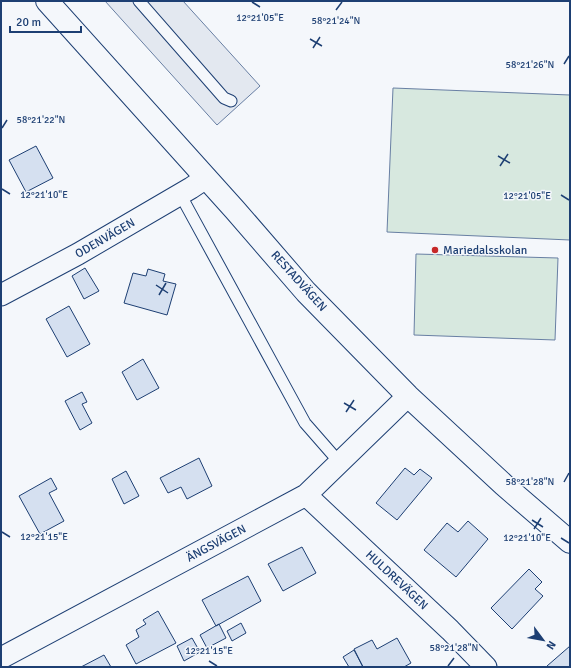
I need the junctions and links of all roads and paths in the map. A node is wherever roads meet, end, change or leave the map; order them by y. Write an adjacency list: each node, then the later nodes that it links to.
1 (139, 1): 3 (lane)
2 (51, 2): 4 (street, RESTADVÄGEN)
3 (231, 101)
4 (206, 178): 5 (street, ODENVÄGEN); 7 (street, RESTADVÄGEN)
5 (180, 194): 6 (street, ODENVÄGEN); 8 (lane)
6 (1, 295)
7 (408, 396): 8 (street, ÄNGSVÄGEN); 10 (street, RESTADVÄGEN)
8 (340, 463): 9 (street, ÄNGSVÄGEN)
9 (306, 495): 11 (street, ÄNGSVÄGEN); 12 (street, HULDREVÄGEN)
10 (570, 542)
11 (1, 658)
12 (483, 666)

